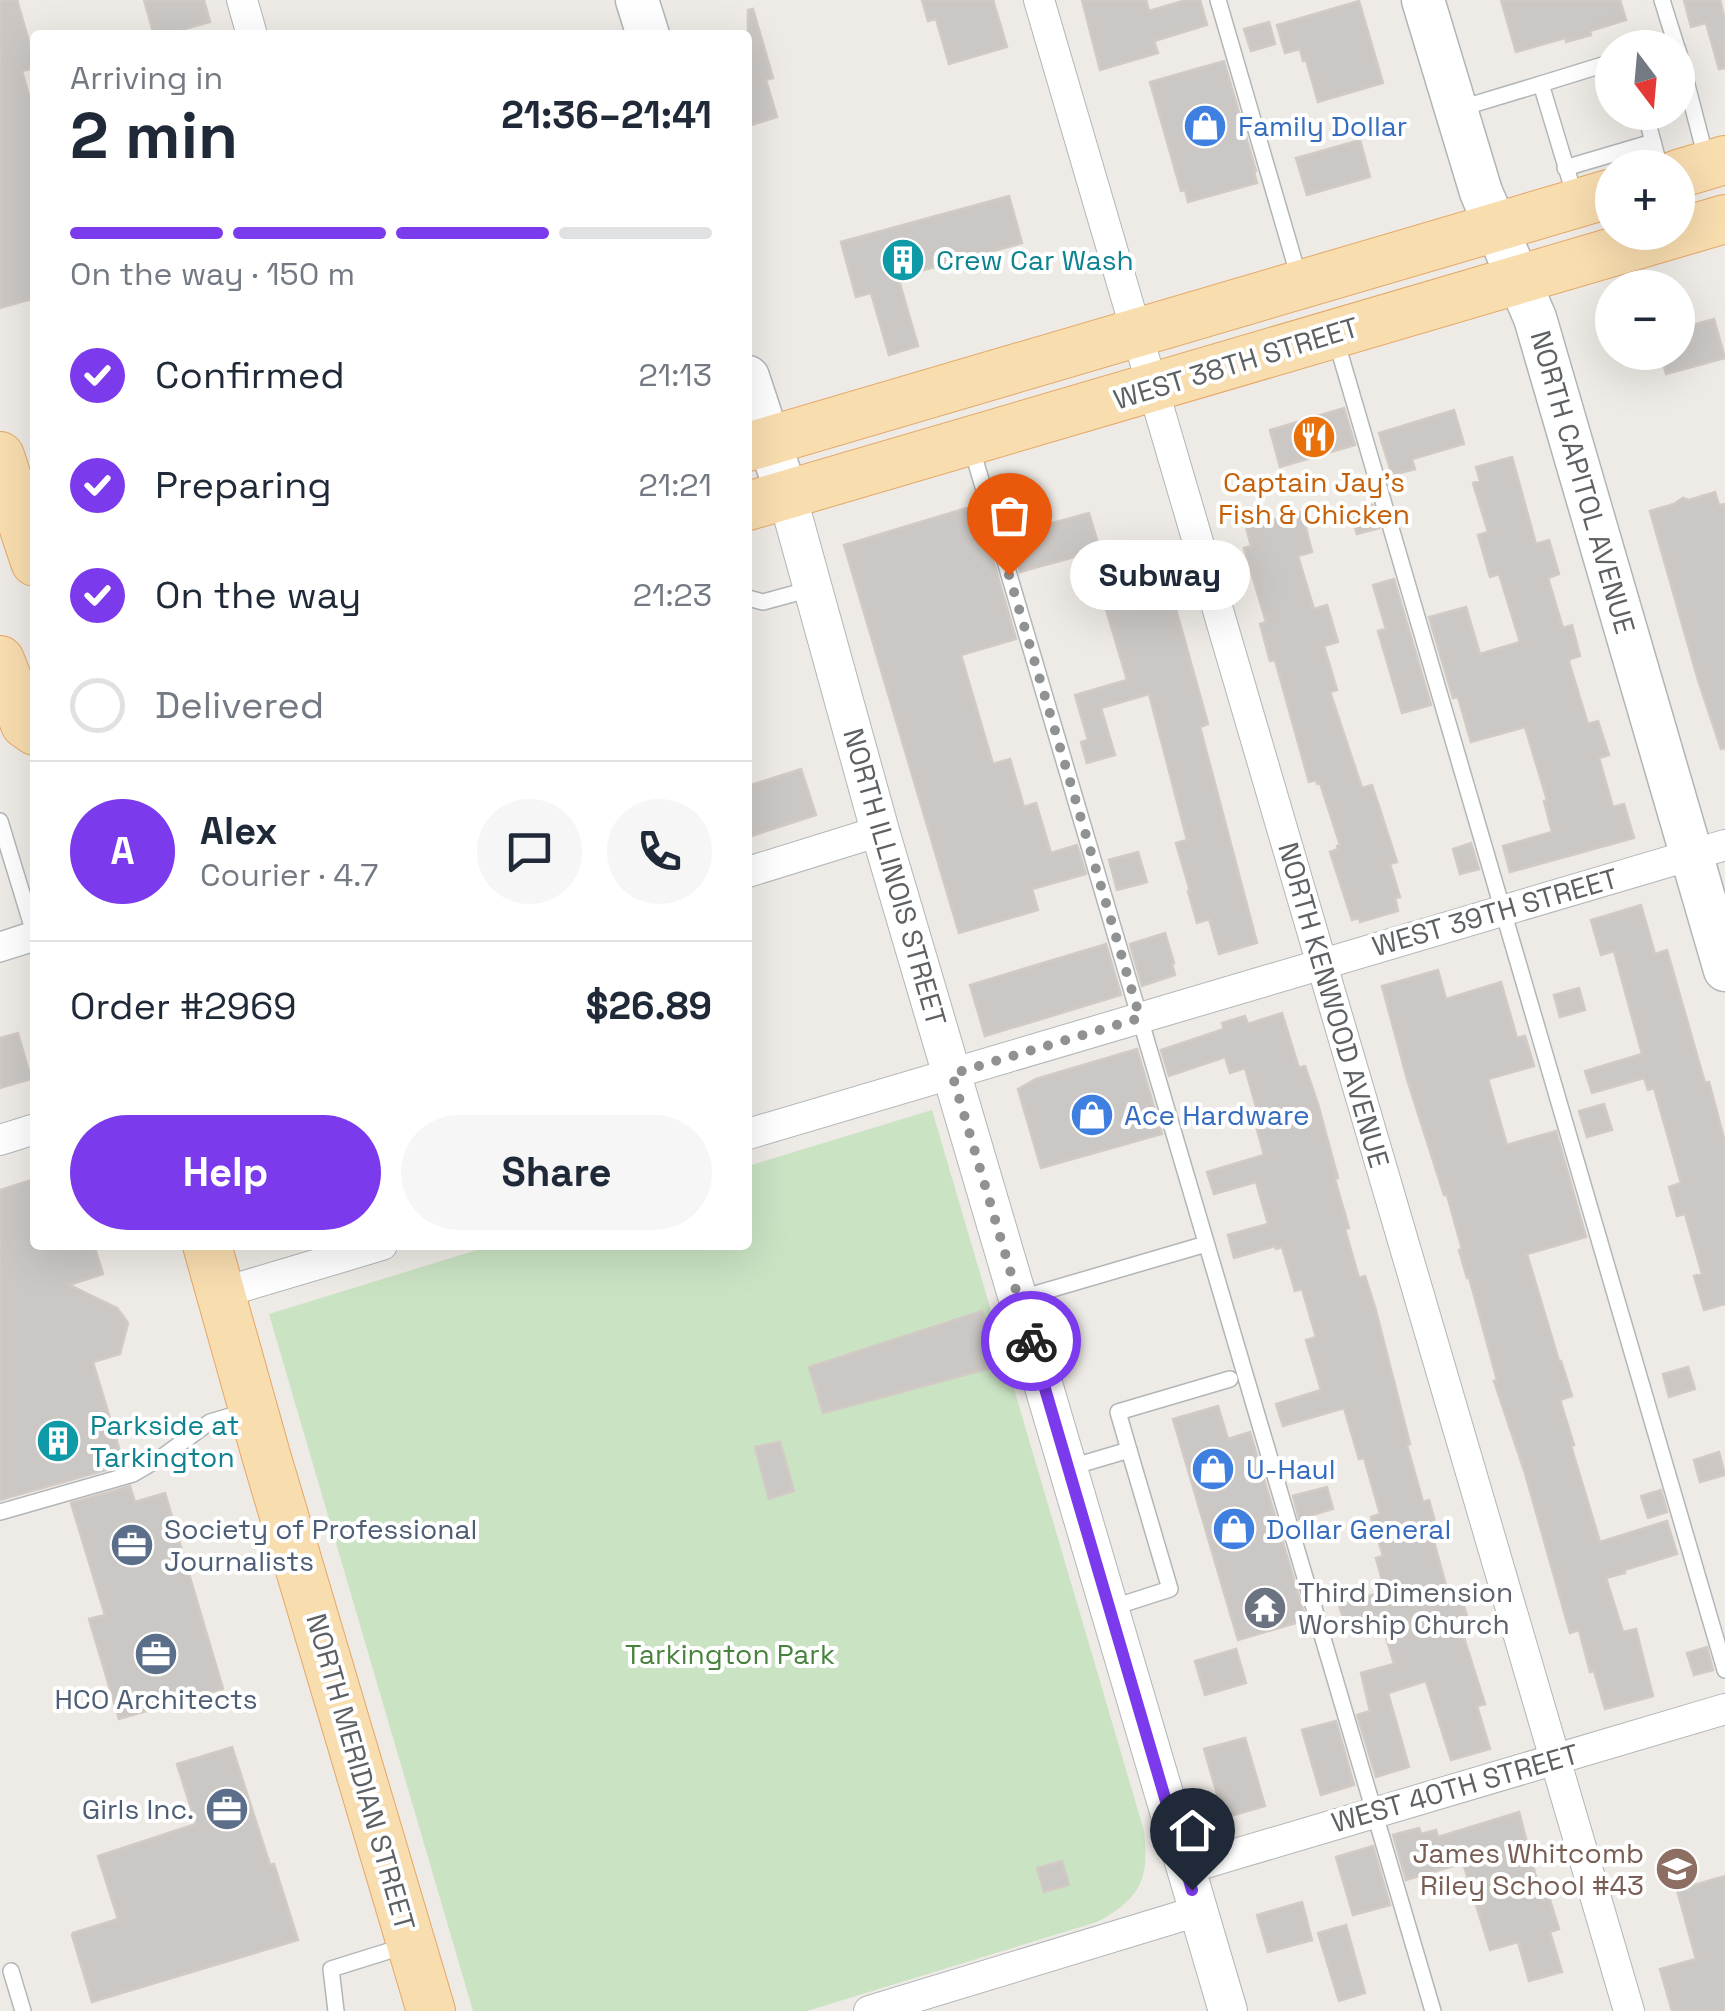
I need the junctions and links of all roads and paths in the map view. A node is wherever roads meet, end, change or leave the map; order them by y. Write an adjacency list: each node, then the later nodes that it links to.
1 (242, 0): 7 (street)
2 (637, 0): 8 (main road)
3 (1039, 0): 20 (street, NORTH KENWOOD AVENUE)
4 (1218, 0): 19 (lane)
5 (1423, 0): 12 (main road, NORTH CAPITOL AVENUE)
6 (1662, 0): 9 (lane)
7 (251, 30)
8 (646, 30)
9 (1671, 30)
10 (1595, 67): 11 (lane)
11 (1540, 84): 12 (lane); 15 (lane)
12 (1455, 110): 17 (main road, NORTH CAPITOL AVENUE)
13 (1662, 130): 14 (lane)
14 (1681, 150)
15 (1585, 188): 17 (main road, WEST 38TH STREET)
16 (1721, 224): 18 (main road, WEST 38TH STREET)
17 (1496, 228): 18 (main road, NORTH CAPITOL AVENUE); 19 (main road, WEST 38TH STREET)
18 (1518, 278): 21 (main road, WEST 38TH STREET); 35 (main road, NORTH CAPITOL AVENUE)
19 (1301, 285): 20 (main road, WEST 38TH STREET)
20 (1137, 334): 22 (street, NORTH KENWOOD AVENUE); 25 (main road, WEST 38TH STREET)
21 (1334, 334): 22 (main road, WEST 38TH STREET); 37 (lane)
22 (1153, 388): 24 (main road, WEST 38TH STREET); 43 (street, NORTH KENWOOD AVENUE)
23 (752, 404): 25 (main road, NORTH ILLINOIS STREET)
24 (970, 442): 27 (main road, WEST 38TH STREET); 45 (lane)
25 (758, 444): 27 (main road, NORTH ILLINOIS STREET)
26 (0, 456): 28 (main road)
27 (767, 501): 29 (street, NORTH ILLINOIS STREET)
28 (30, 547)
29 (814, 588): 30 (lane); 34 (street, NORTH ILLINOIS STREET)
30 (752, 599)
31 (10, 668): 32 (main road)
32 (24, 727)
33 (0, 821): 38 (lane)
34 (880, 832): 36 (street); 46 (street, NORTH ILLINOIS STREET)
35 (1708, 850): 37 (street, WEST 39TH STREET); 44 (main road, NORTH CAPITOL AVENUE)
36 (752, 871)
37 (1503, 910): 43 (street, WEST 39TH STREET); 61 (lane)
38 (30, 922)
39 (30, 936): 41 (lane)
40 (30, 938): 42 (lane)
41 (0, 940)
42 (0, 954)
43 (1322, 963): 45 (street, WEST 39TH STREET); 63 (street, NORTH KENWOOD AVENUE)
44 (1725, 970)
45 (1140, 1018): 46 (street, WEST 39TH STREET); 50 (lane)
46 (952, 1074): 48 (street, WEST 39TH STREET); 54 (street, NORTH ILLINOIS STREET)
47 (30, 1131): 49 (street)
48 (752, 1133)
49 (0, 1140)
50 (1206, 1244): 54 (lane); 64 (lane)
51 (208, 1250): 53 (main road, NORTH MERIDIAN STREET)
52 (365, 1250): 53 (street)
53 (221, 1293): 56 (main road, NORTH MERIDIAN STREET)
54 (1018, 1299): 58 (street, NORTH ILLINOIS STREET)
55 (1230, 1379): 57 (lane)
56 (254, 1408): 59 (lane); 67 (main road, NORTH MERIDIAN STREET)
57 (1129, 1450): 58 (lane); 60 (lane)
58 (1068, 1468): 60 (street, NORTH ILLINOIS STREET)
59 (0, 1512)
60 (1108, 1608): 65 (street, NORTH ILLINOIS STREET)
61 (1725, 1670)
62 (1725, 1709): 63 (street, WEST 40TH STREET)
63 (1555, 1759): 64 (street, WEST 40TH STREET); 75 (street, NORTH KENWOOD AVENUE)
64 (1374, 1812): 65 (street, WEST 40TH STREET); 74 (lane)
65 (1185, 1869): 66 (street, NORTH ILLINOIS STREET)
66 (1198, 1910): 72 (street); 73 (street, NORTH ILLINOIS STREET)
67 (411, 1944): 70 (lane); 71 (main road, NORTH MERIDIAN STREET)
68 (11, 1971): 69 (lane)
69 (23, 2011)
70 (336, 2011)
71 (431, 2011)
72 (868, 2011)
73 (1228, 2011)
74 (1432, 2011)
75 (1629, 2011)

